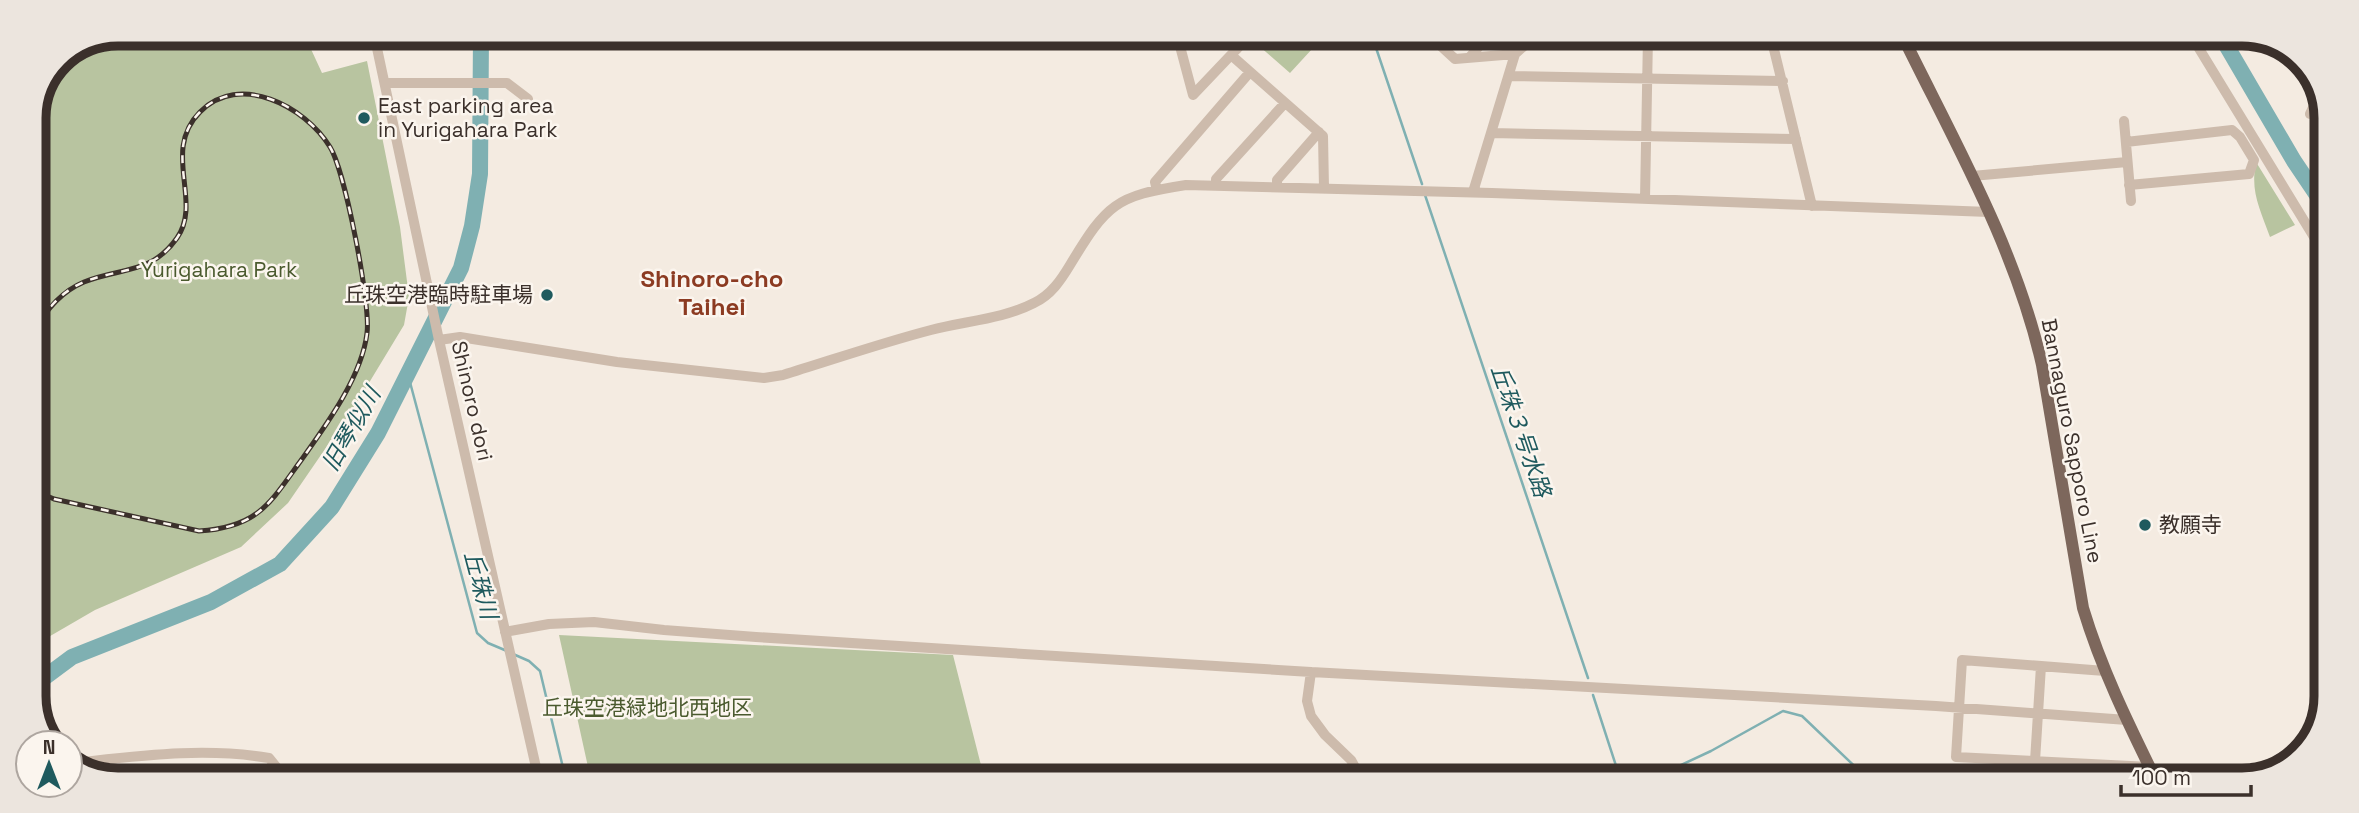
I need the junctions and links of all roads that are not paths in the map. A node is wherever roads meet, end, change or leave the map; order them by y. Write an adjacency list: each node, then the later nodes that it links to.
1 (377, 46): 19 (street, Shinoro dori)
2 (1180, 46): 12 (street)
3 (1229, 46): 12 (street)
4 (1240, 46): 12 (street)
5 (1440, 46): 14 (street)
6 (1479, 46): 14 (street)
7 (1524, 46): 13 (street)
8 (1648, 46): 17 (street)
9 (1774, 46): 18 (street)
10 (1907, 46): 31 (main road, Bannaguro Sapporo Line)
11 (2198, 46): 42 (street)
12 (1234, 52): 15 (street)
13 (1515, 54): 14 (street); 16 (street)
14 (1469, 58)
15 (1250, 72): 21 (street); 36 (street)
16 (1508, 76): 17 (street); 26 (street)
17 (1647, 80): 18 (street); 27 (street)
18 (1783, 80): 28 (street)
19 (385, 83): 20 (street); 43 (street, Shinoro dori)
20 (528, 99)
21 (1285, 103): 25 (street); 33 (street)
22 (2313, 109): 23 (street)
23 (2310, 114)
24 (2124, 121): 29 (street)
25 (1319, 132): 34 (street); 35 (street)
26 (1491, 133): 27 (street); 37 (street)
27 (1646, 136): 28 (street); 38 (street)
28 (1796, 139): 40 (street)
29 (2126, 142): 30 (street); 32 (street)
30 (2127, 162): 31 (street); 32 (street)
31 (1972, 176): 41 (main road, Bannaguro Sapporo Line)
32 (2129, 185): 39 (street)
33 (1216, 186): 34 (street); 36 (street)
34 (1277, 187): 35 (street)
35 (1324, 188): 37 (street)
36 (1157, 190): 43 (street)
37 (1473, 192): 38 (street)
38 (1645, 199): 40 (street)
39 (2130, 201)
40 (1812, 206): 41 (street)
41 (1989, 212): 47 (main road, Bannaguro Sapporo Line)
42 (2313, 236)
43 (438, 338): 44 (street, Shinoro dori)
44 (506, 636): 46 (street); 55 (street, Shinoro dori)
45 (2040, 666): 47 (street); 48 (street); 49 (street)
46 (1311, 671): 48 (street); 56 (street)
47 (2105, 671): 50 (main road, Bannaguro Sapporo Line)
48 (1959, 708): 49 (street); 52 (street)
49 (2038, 713): 50 (street); 52 (street)
50 (2127, 720): 53 (main road, Bannaguro Sapporo Line)
51 (87, 761): 54 (street)
52 (2035, 761): 53 (street)
53 (2150, 767)
54 (277, 768)
55 (535, 768)
56 (1355, 768)

